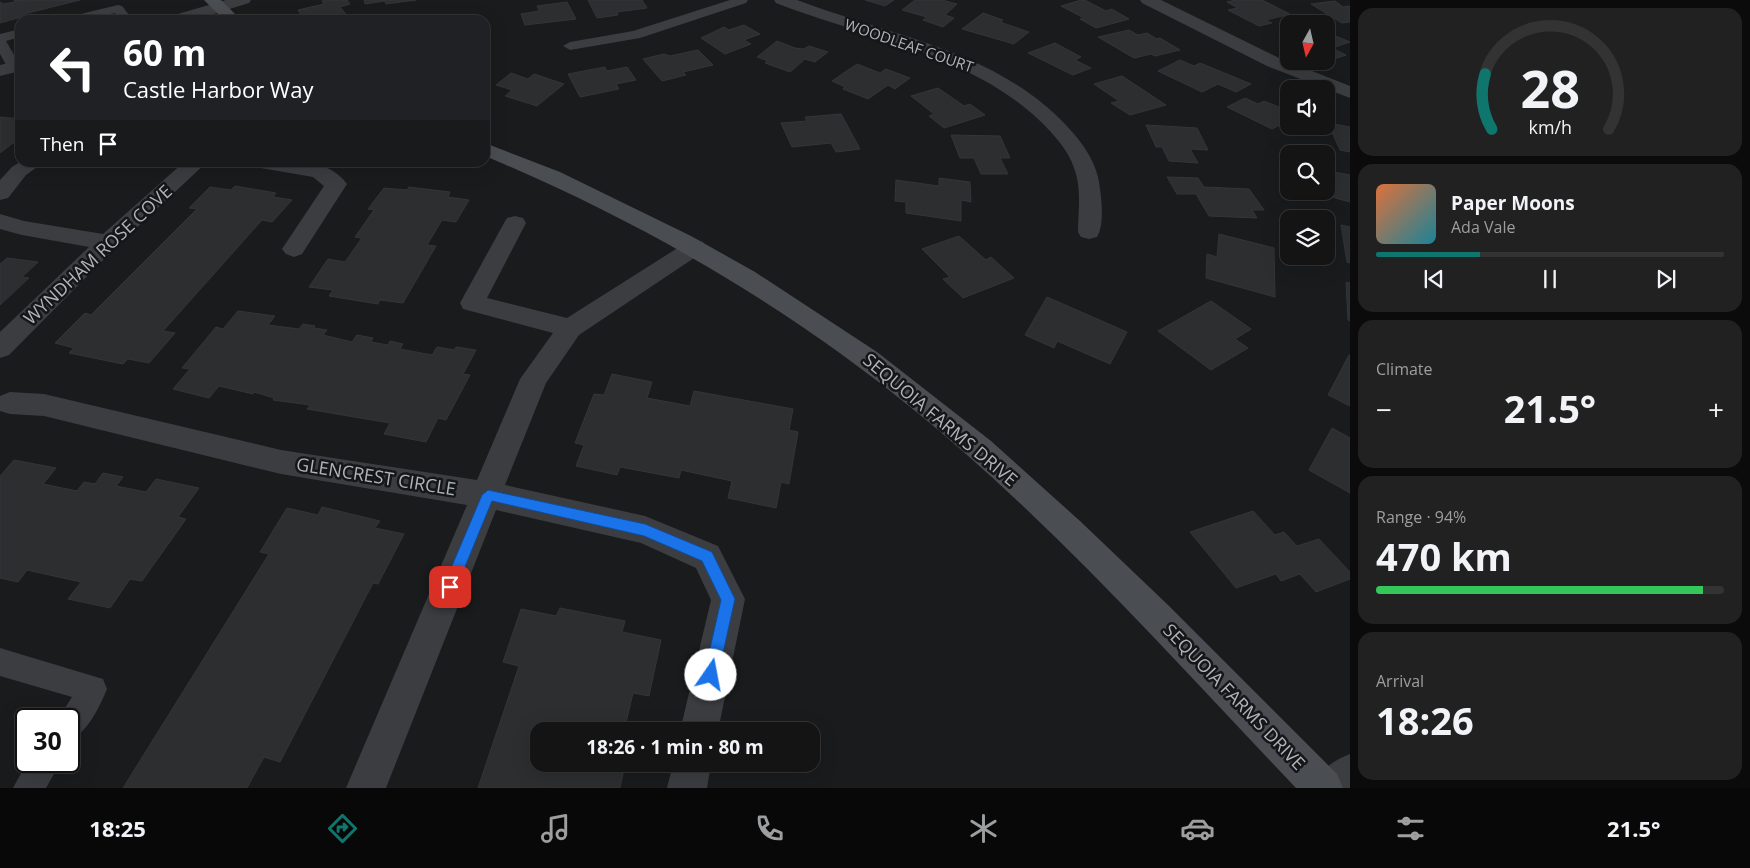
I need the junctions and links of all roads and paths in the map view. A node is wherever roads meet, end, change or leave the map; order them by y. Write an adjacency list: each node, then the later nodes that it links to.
1 (243, 0): 5 (street)
2 (742, 0): 13 (lane)
3 (782, 0): 23 (street, WOODLEAF COURT)
4 (1148, 0): 15 (street)
5 (215, 4): 8 (street); 9 (street)
6 (93, 15): 7 (lane)
7 (123, 15)
8 (190, 15)
9 (227, 15)
10 (15, 34): 11 (lane)
11 (0, 38)
12 (0, 42): 14 (lane)
13 (570, 46)
14 (11, 67)
15 (1350, 92)
16 (490, 151): 25 (street, SEQUOIA FARMS DRIVE)
17 (26, 167): 20 (street)
18 (191, 167): 24 (street, WYNDHAM ROSE COVE)
19 (290, 167): 26 (street)
20 (0, 193)
21 (0, 221): 24 (street)
22 (515, 223): 27 (street)
23 (1088, 232)
24 (108, 242): 28 (street, WYNDHAM ROSE COVE)
25 (695, 247): 27 (street); 40 (street, SEQUOIA FARMS DRIVE)
26 (294, 249)
27 (570, 328): 30 (street)
28 (0, 348)
29 (3, 403): 30 (street, GLENCREST CIRCLE)
30 (488, 495): 33 (street, GLENCREST CIRCLE); 38 (street)
31 (0, 662): 32 (lane)
32 (80, 709)
33 (701, 722)
34 (690, 772): 39 (street)
35 (38, 773): 37 (lane)
36 (1350, 773): 41 (street)
37 (28, 788)
38 (366, 788)
39 (687, 788)
40 (1323, 788)
41 (1332, 788)

